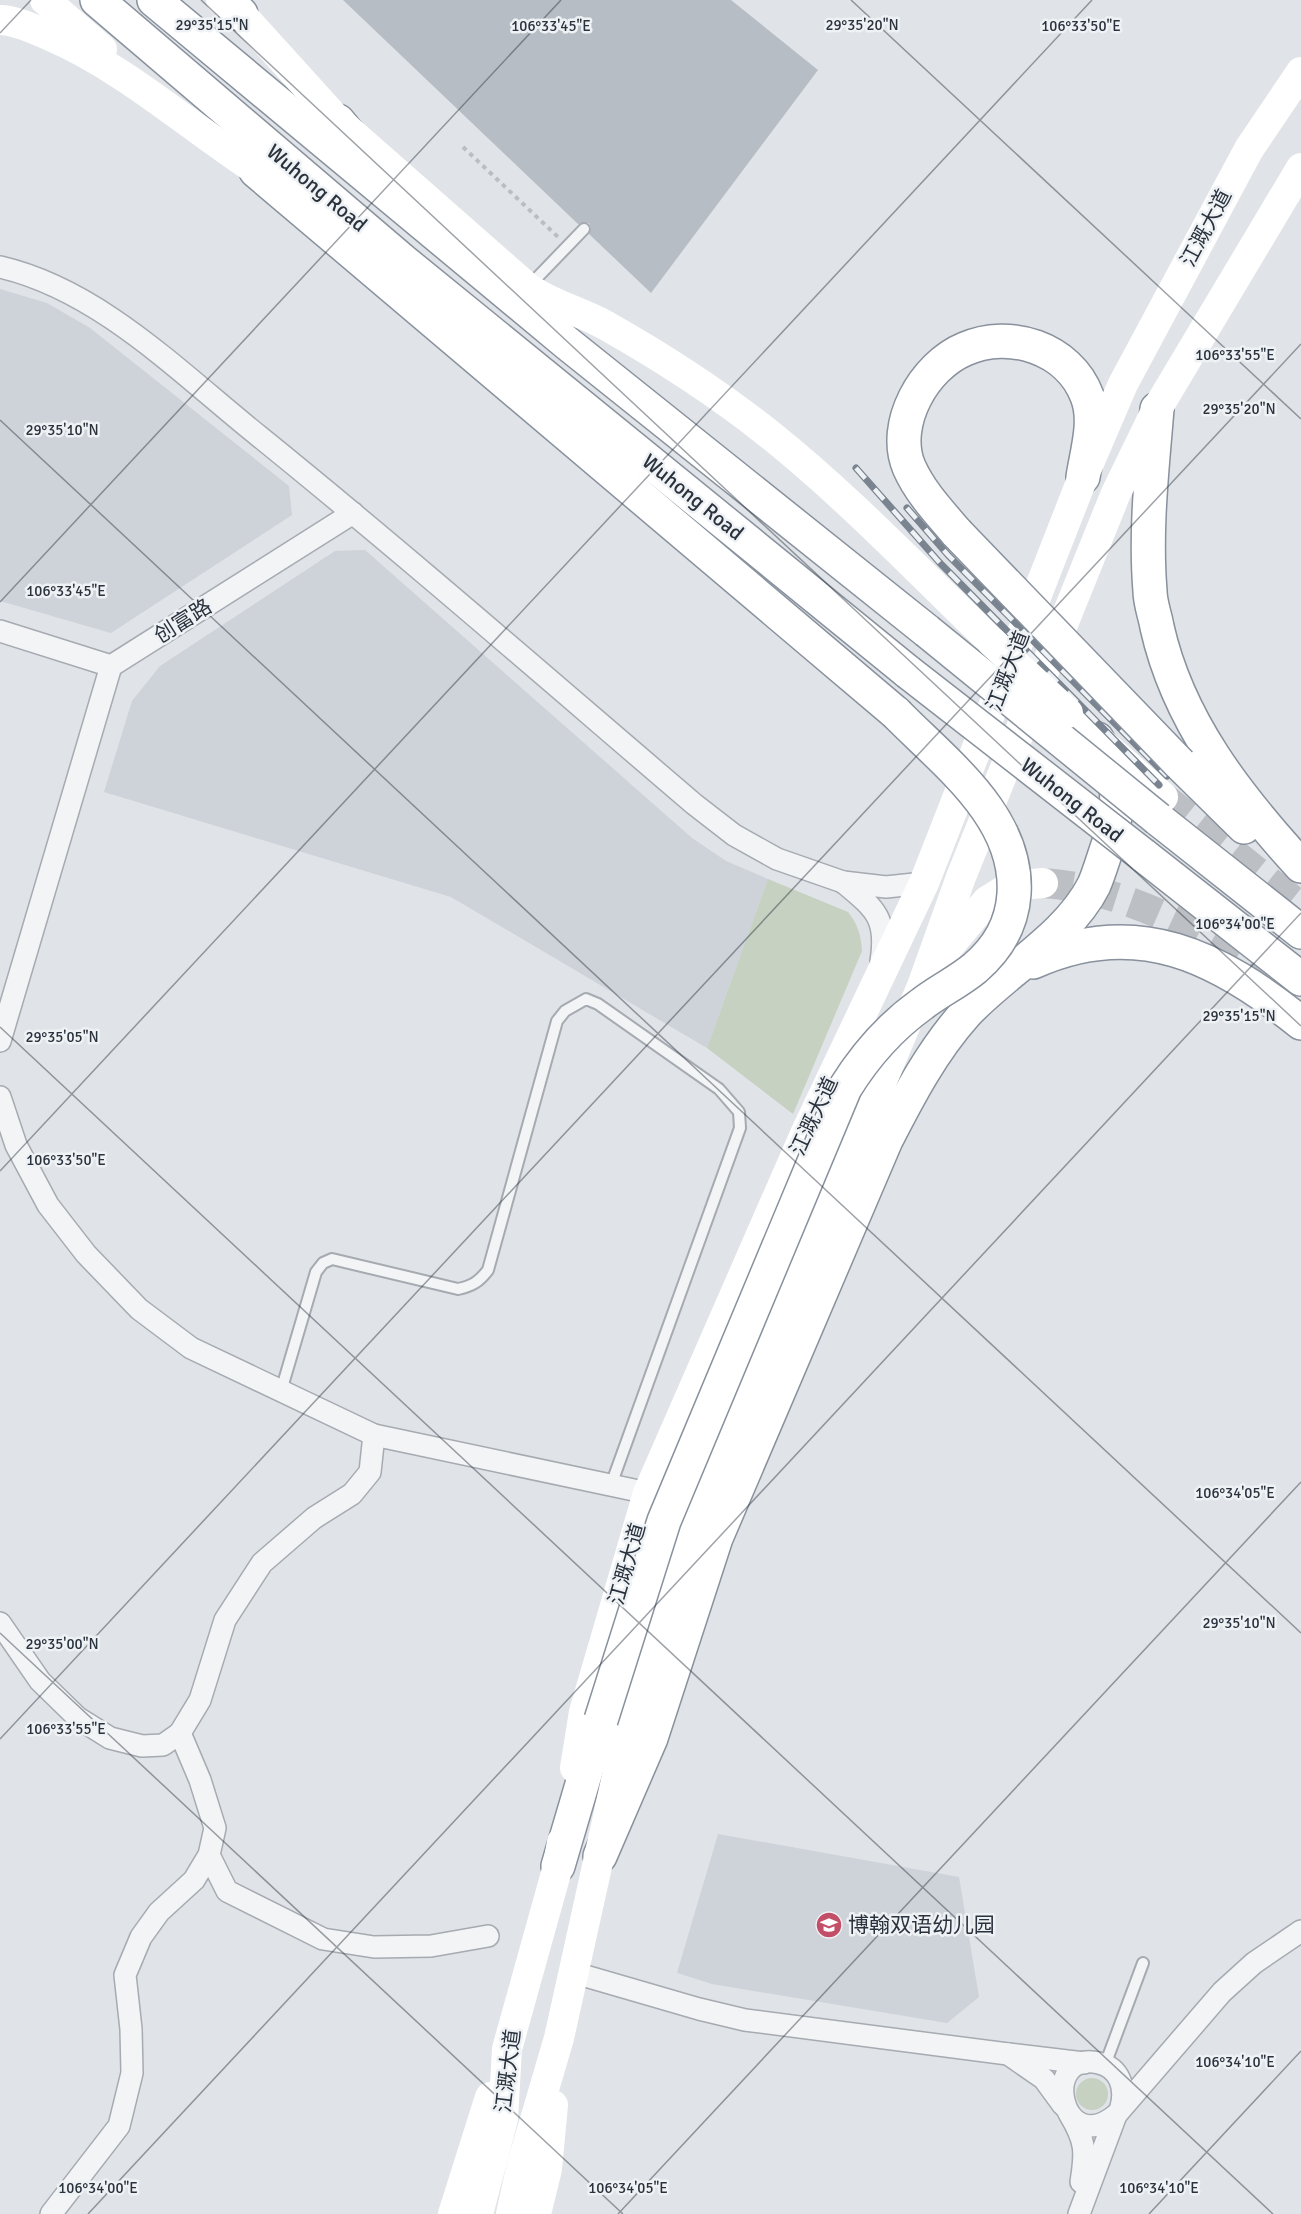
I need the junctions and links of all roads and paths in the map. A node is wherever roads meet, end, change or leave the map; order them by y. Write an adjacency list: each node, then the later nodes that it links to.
1 (45, 0): 7 (main road)
2 (97, 0): 15 (highway, Wuhong Road)
3 (154, 0): 12 (highway, Wuhong Road)
4 (230, 5): 8 (main road)
5 (0, 20): 7 (main road)
6 (1301, 72): 20 (main road, 江溉大道)
7 (165, 103): 11 (main road)
8 (338, 121): 12 (highway); 17 (main road)
9 (462, 147): 14 (path)
10 (1301, 168): 19 (main road, 江溉大道)
11 (256, 171): 15 (main road); 18 (highway)
12 (414, 217): 17 (highway); 25 (highway, Wuhong Road, bridge)
13 (584, 229): 14 (lane)
14 (568, 247): 17 (lane)
15 (404, 261): 18 (highway); 33 (highway, Wuhong Road, bridge)
16 (0, 267): 21 (street)
17 (536, 294): 24 (main road, bridge)
18 (503, 380): 47 (highway, bridge)
19 (1157, 409): 26 (highway); 32 (main road, 江溉大道)
20 (1083, 477): 27 (highway, bridge); 29 (main road, 江溉大道)
21 (353, 513): 23 (street, 创富路); 28 (street)
22 (0, 631): 23 (street)
23 (111, 666): 37 (street)
24 (1096, 739): 25 (main road); 35 (highway)
25 (1161, 808): 31 (highway, Wuhong Road)
26 (1301, 866)
27 (1301, 878)
28 (843, 882): 29 (street); 34 (street)
29 (924, 883): 34 (main road, 江溉大道)
30 (1043, 883): 32 (main road)
31 (1301, 932)
32 (926, 974): 46 (main road, 江溉大道)
33 (1301, 979)
34 (878, 981): 42 (main road, 江溉大道)
35 (994, 987): 36 (highway); 46 (highway)
36 (1301, 1023)
37 (2, 1028)
38 (0, 1097): 39 (street)
39 (281, 1390): 40 (street); 41 (lane)
40 (374, 1435): 41 (street); 44 (street)
41 (611, 1485): 42 (street)
42 (648, 1493): 47 (main road, 江溉大道)
43 (0, 1623): 44 (street)
44 (180, 1733): 45 (street)
45 (209, 1855): 49 (street); 60 (street)
46 (600, 1856): 51 (main road, 江溉大道)
47 (558, 1866): 54 (main road, 江溉大道)
48 (1301, 1931): 52 (street)
49 (488, 1936)
50 (1143, 1963): 57 (lane)
51 (574, 1973): 53 (main road, 江溉大道); 55 (street)
52 (1189, 2029): 57 (street); 59 (street)
53 (559, 2038): 63 (main road, 江溉大道); 64 (main road)
54 (507, 2049): 61 (main road); 62 (main road, 江溉大道)
55 (1008, 2054): 56 (street); 58 (street)
56 (1084, 2063): 57 (street); 58 (street)
57 (1105, 2065): 59 (street)
58 (1067, 2111): 59 (street); 65 (street)
59 (1118, 2111): 65 (street)
60 (51, 2214)
61 (453, 2214)
62 (478, 2214)
63 (511, 2214)
64 (536, 2214)
65 (1077, 2214)

